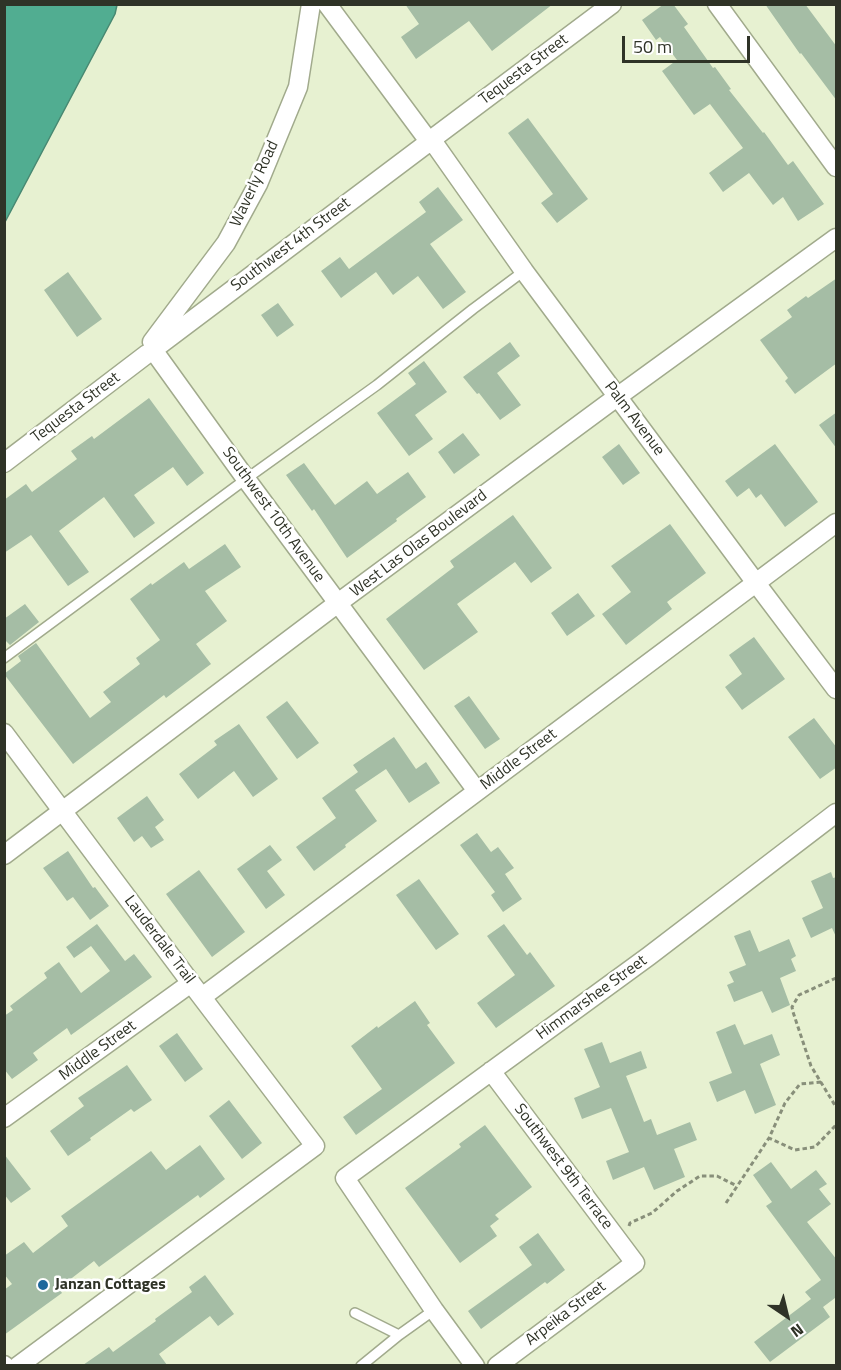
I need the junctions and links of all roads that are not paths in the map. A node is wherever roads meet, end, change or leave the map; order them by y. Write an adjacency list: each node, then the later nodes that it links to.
1 (311, 4): 9 (street, Waverly Road)
2 (612, 4): 5 (street, Tequesta Street)
3 (717, 4): 6 (street)
4 (333, 7): 5 (street, Palm Avenue)
5 (430, 141): 8 (street, Palm Avenue); 9 (street, Southwest 4th Street)
6 (837, 167)
7 (837, 238): 10 (street, West Las Olas Boulevard)
8 (524, 271): 10 (street, Palm Avenue); 12 (lane)
9 (153, 349): 11 (street, Tequesta Street); 12 (street, Southwest 10th Avenue)
10 (618, 396): 14 (street, Palm Avenue); 15 (street, West Las Olas Boulevard)
11 (4, 463)
12 (246, 478): 15 (street, Southwest 10th Avenue); 16 (lane)
13 (837, 523): 14 (street, Middle Street)
14 (756, 583): 17 (street, Palm Avenue); 19 (street, Middle Street)
15 (338, 603): 19 (street, Southwest 10th Avenue); 20 (street, West Las Olas Boulevard)
16 (4, 658)
17 (837, 689)
18 (4, 733): 20 (street, Lauderdale Trail)
19 (477, 791): 23 (street, Middle Street)
20 (63, 811): 22 (street, West Las Olas Boulevard); 23 (street, Lauderdale Trail)
21 (837, 813): 24 (street, Himmarshee Street)
22 (4, 855)
23 (197, 990): 25 (street, Middle Street); 30 (street, Lauderdale Trail)
24 (491, 1071): 26 (street, Southwest 9th Terrace); 27 (street, Himmarshee Street)
25 (4, 1118)
26 (635, 1263): 33 (street, Arpeika Street)
27 (434, 1310): 29 (lane); 32 (street)
28 (355, 1313): 29 (lane)
29 (399, 1335): 31 (lane)
30 (18, 1365)
31 (361, 1365)
32 (475, 1365)
33 (497, 1365)

